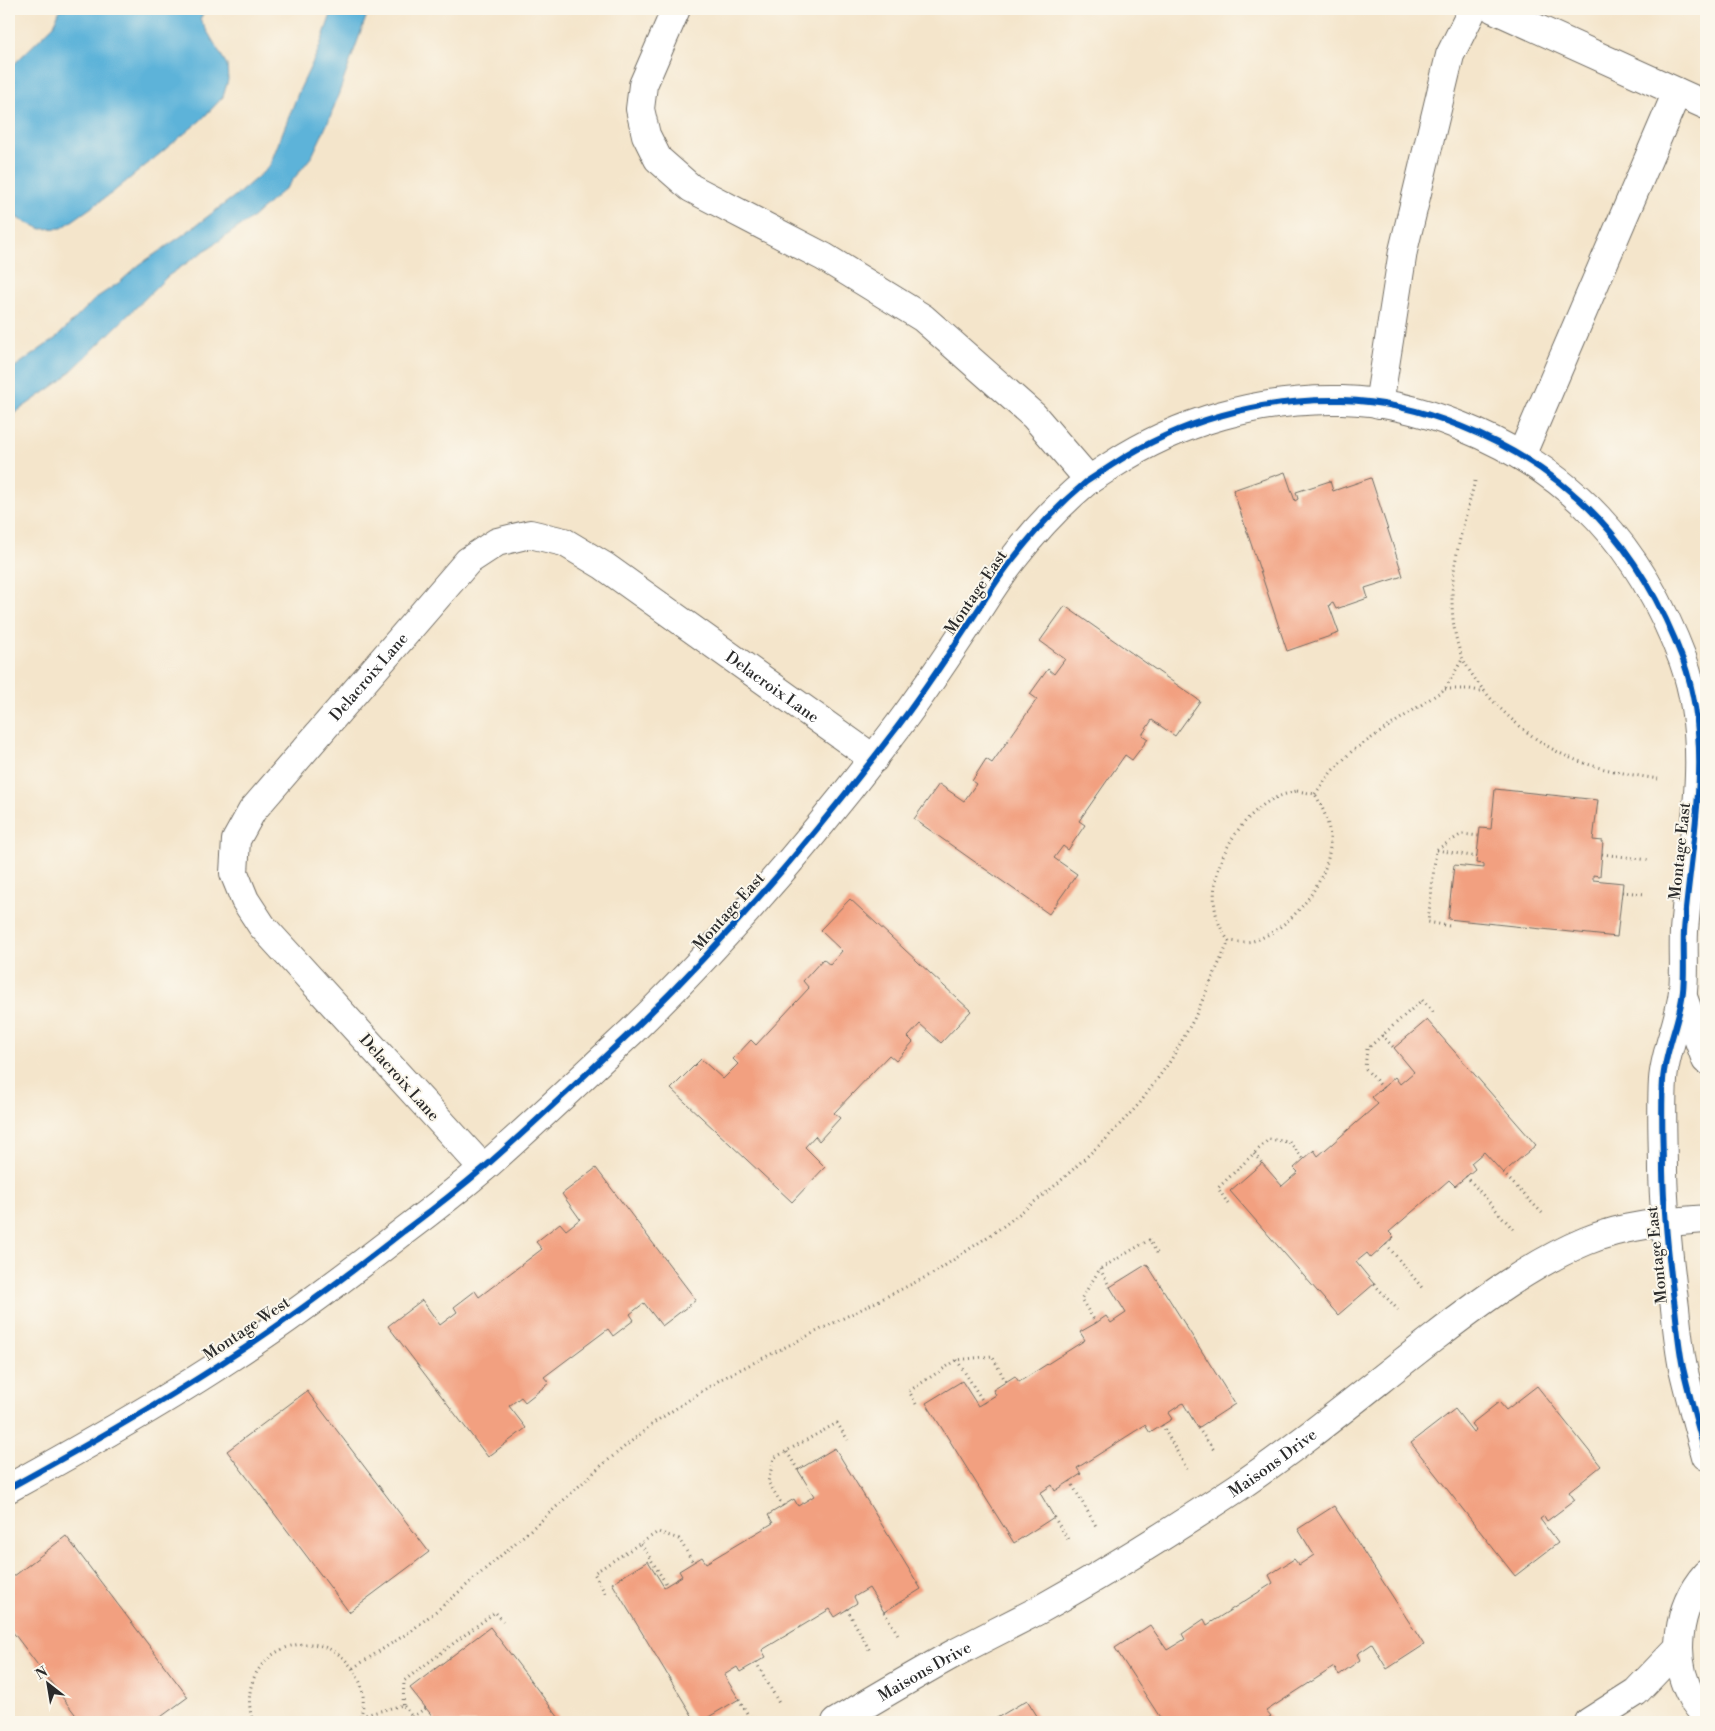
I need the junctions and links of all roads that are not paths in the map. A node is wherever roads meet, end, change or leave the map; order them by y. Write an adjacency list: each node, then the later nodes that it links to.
1 (676, 9): 8 (street)
2 (1473, 9): 6 (street)
3 (1494, 9): 4 (street)
4 (1677, 92): 5 (street); 7 (street)
5 (1706, 105)
6 (1379, 404): 7 (street, Montage East); 8 (street, Montage East)
7 (1521, 456): 9 (street, Montage East)
8 (1089, 480): 10 (street, Montage East)
9 (1701, 703): 11 (street, Montage East)
10 (874, 758): 13 (street, Montage East); 13 (street, Delacroix Lane)
11 (1683, 997): 12 (street, Montage East); 15 (street, Montage East)
12 (1706, 1060)
13 (483, 1168): 17 (street, Montage West)
14 (1706, 1219): 15 (street, Maisons Drive)
15 (1664, 1222): 16 (street, Montage East); 21 (street, Maisons Drive)
16 (1706, 1456)
17 (9, 1488)
18 (1706, 1574): 19 (street)
19 (1679, 1647): 20 (street); 22 (street)
20 (1706, 1717)
21 (836, 1722)
22 (1588, 1722)

